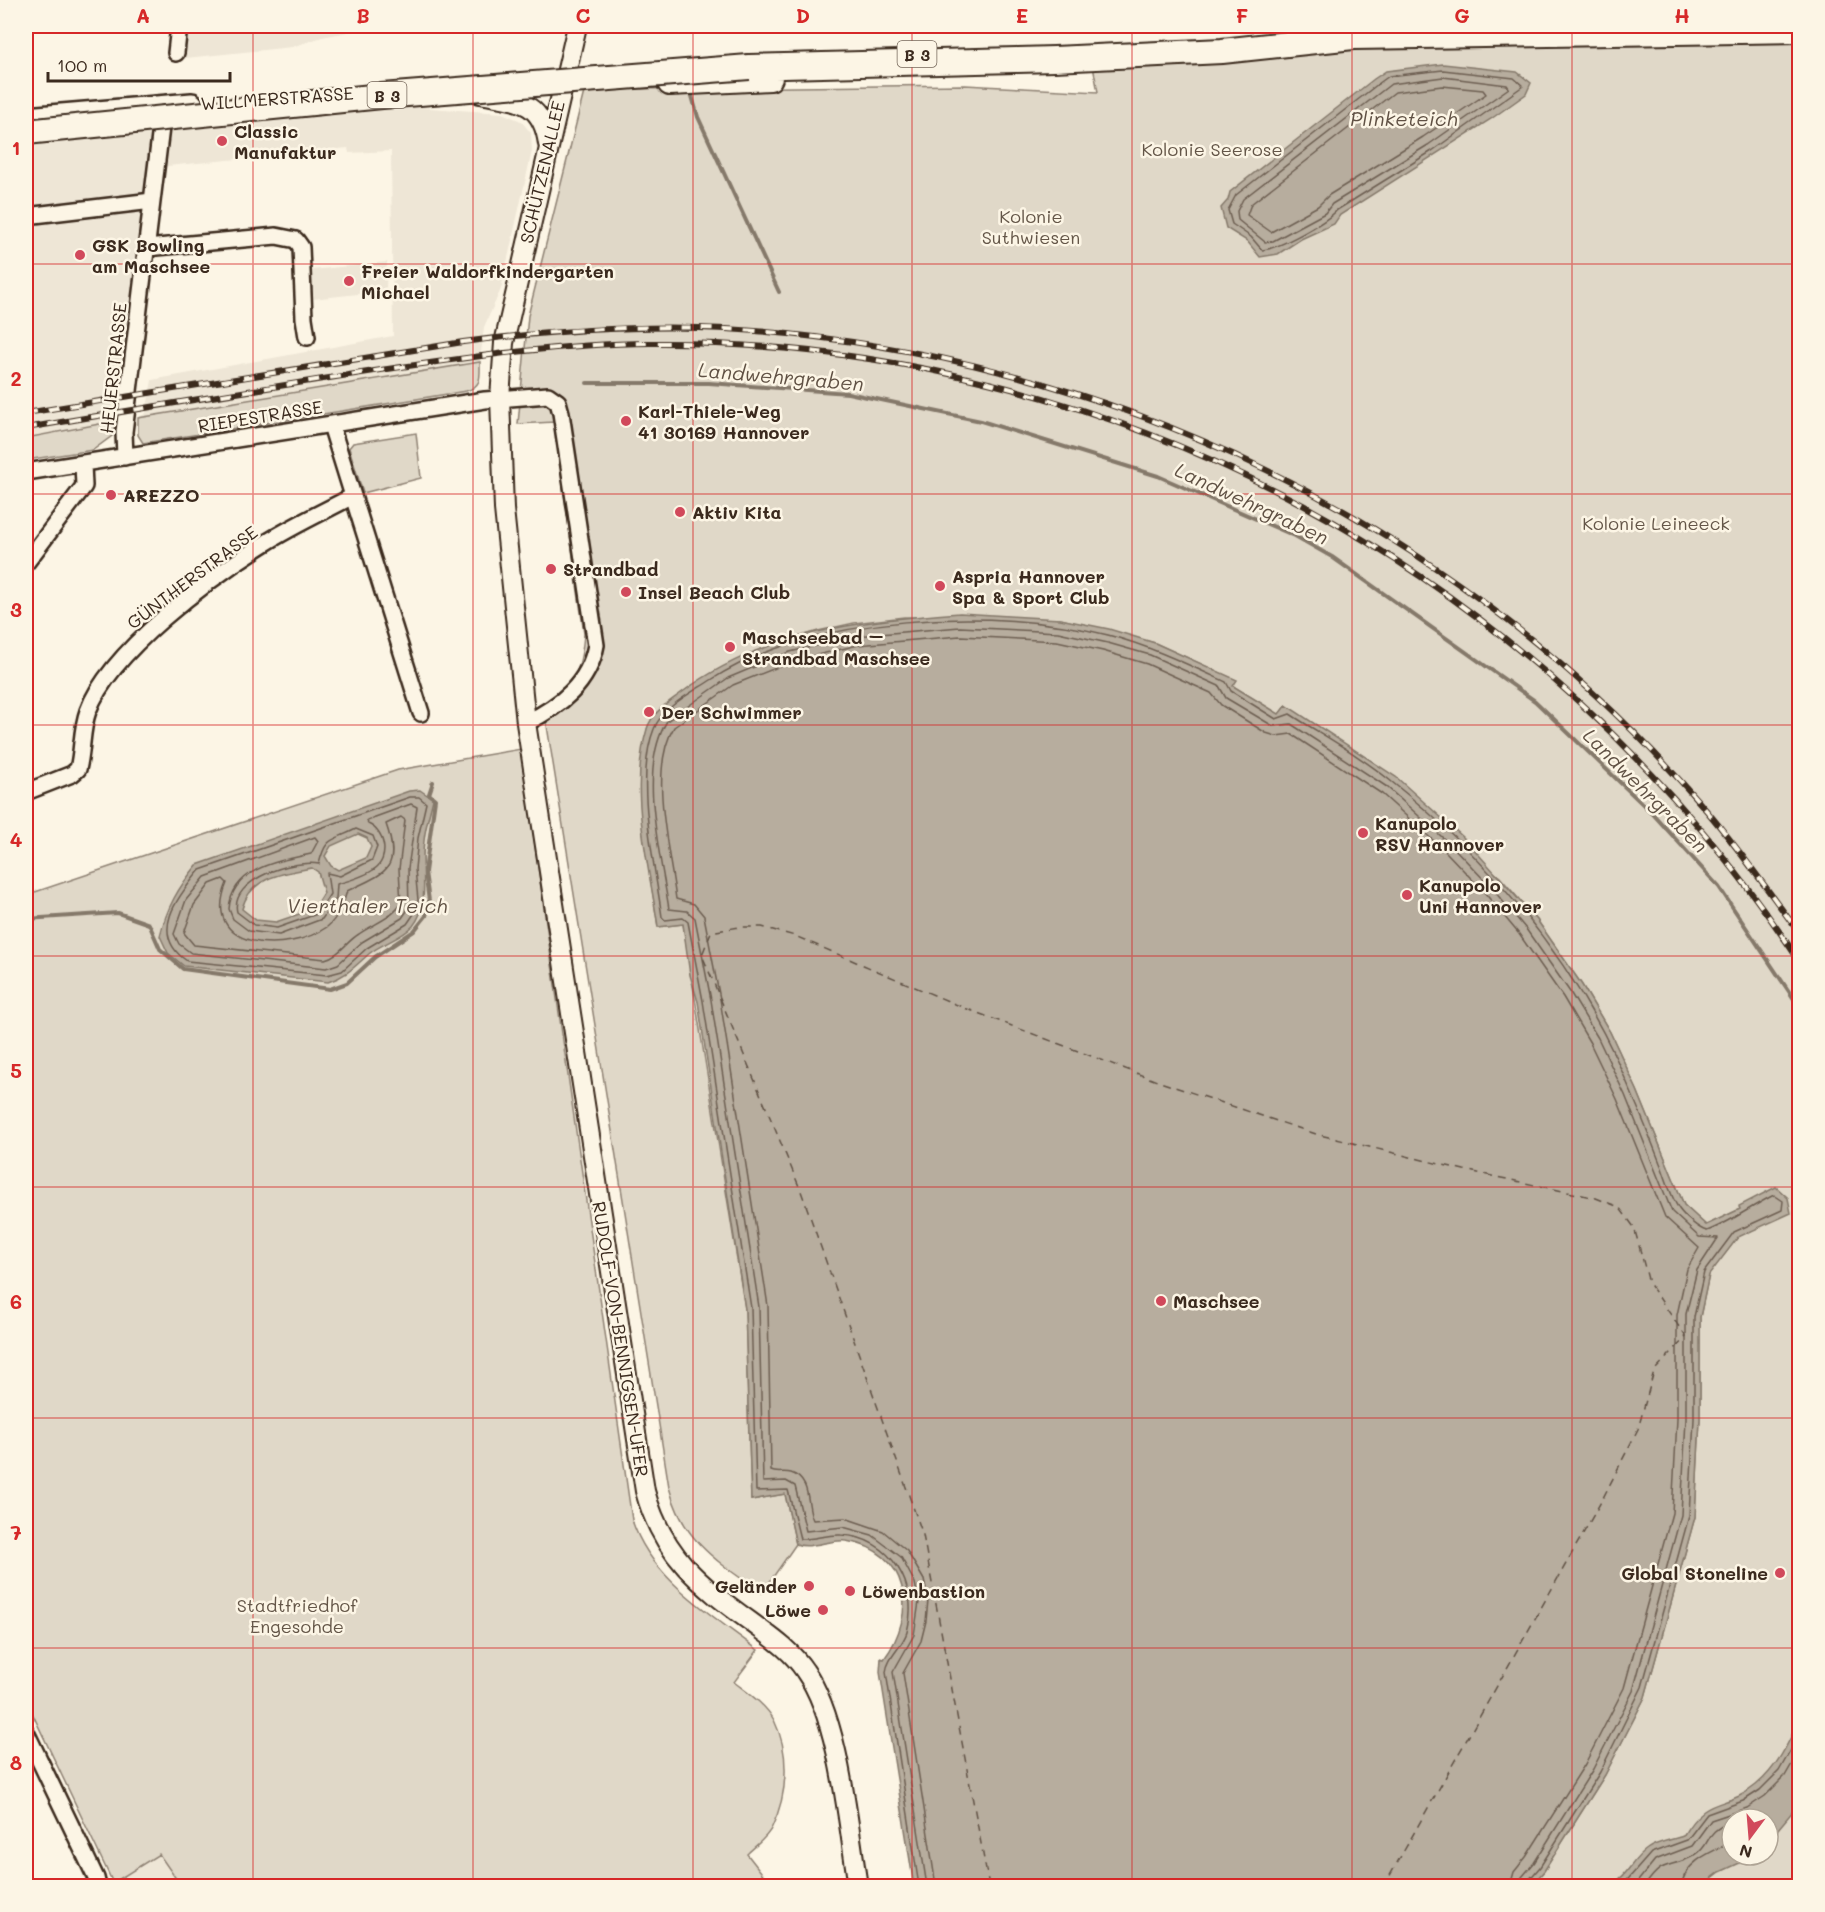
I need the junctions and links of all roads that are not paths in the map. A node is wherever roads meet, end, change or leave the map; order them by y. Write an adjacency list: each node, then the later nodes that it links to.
1 (179, 26): 7 (street)
2 (577, 26): 10 (street, SCHÜTZENALLEE)
3 (1484, 26): 5 (highway, B 3)
4 (1800, 30): 5 (highway, B 3)
5 (1147, 50): 6 (highway, B 3)
6 (1095, 51): 8 (highway, B 3); 9 (highway, B 3)
7 (176, 53)
8 (949, 62): 9 (highway, B 3); 10 (highway)
9 (748, 63): 14 (highway, B 3); 15 (highway, B 3, bridge)
10 (564, 79): 11 (main road, WILLMERSTRASSE); 16 (street, SCHÜTZENALLEE)
11 (442, 87): 12 (main road, WILLMERSTRASSE); 16 (street)
12 (164, 106): 13 (main road, WILLMERSTRASSE); 17 (street, HEUERSTRASSE)
13 (26, 118)
14 (26, 125)
15 (26, 132)
16 (548, 146): 21 (street, SCHÜTZENALLEE)
17 (152, 201): 18 (street); 19 (street, HEUERSTRASSE)
18 (26, 216)
19 (146, 248): 20 (street); 24 (street, HEUERSTRASSE)
20 (307, 337)
21 (503, 355): 22 (street, RUDOLF-VON-BENNIGSEN-UFER)
22 (500, 398): 23 (street, RIEPESTRASSE); 30 (street, RUDOLF-VON-BENNIGSEN-UFER); 30 (street)
23 (331, 425): 24 (street, RIEPESTRASSE); 27 (street)
24 (125, 457): 25 (street, RIEPESTRASSE)
25 (83, 464): 26 (street, RIEPESTRASSE); 28 (street)
26 (26, 472)
27 (353, 496): 29 (street); 31 (street, GÜNTHERSTRASSE)
28 (26, 563)
29 (421, 713)
30 (533, 719): 34 (street, RUDOLF-VON-BENNIGSEN-UFER)
31 (26, 792)
32 (26, 1732): 33 (street)
33 (98, 1887)
34 (858, 1887)

